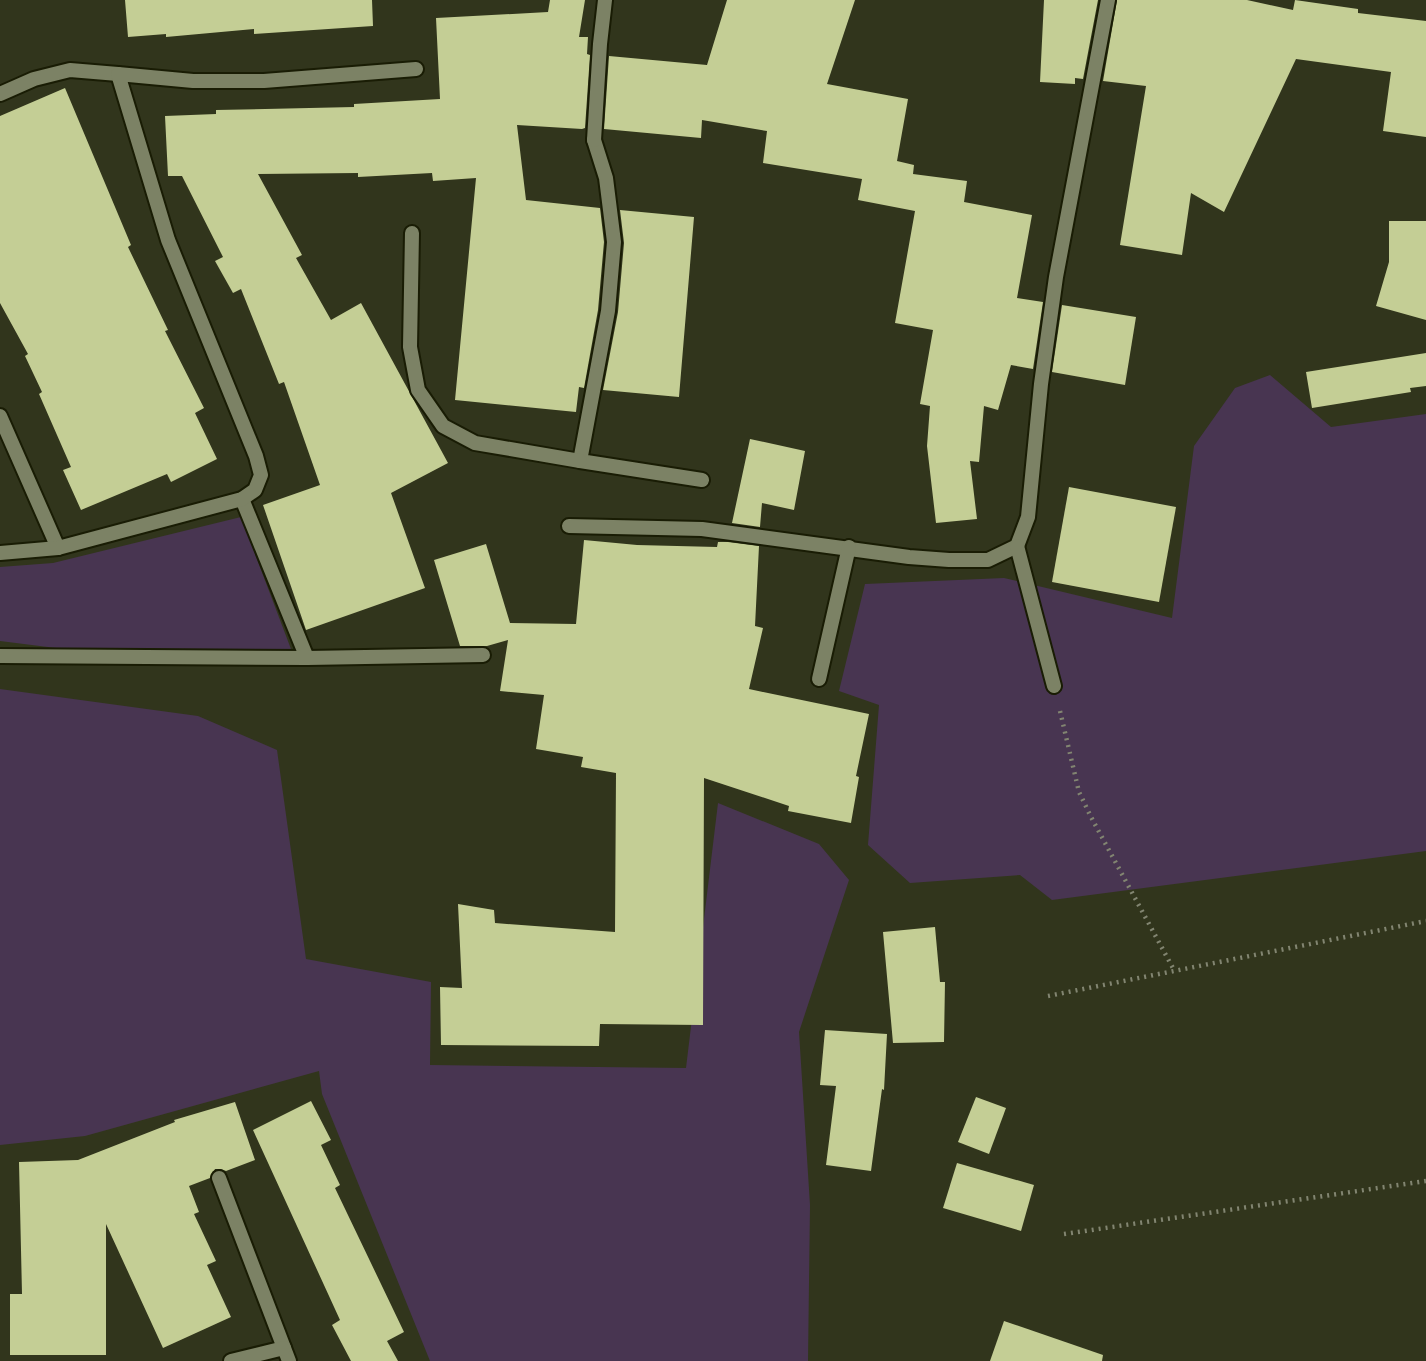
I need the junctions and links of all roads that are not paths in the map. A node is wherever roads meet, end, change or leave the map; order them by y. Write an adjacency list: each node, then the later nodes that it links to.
1 (605, 0): 8 (street)
2 (1108, 0): 12 (street)
3 (416, 69): 4 (street)
4 (118, 74): 5 (street); 10 (street)
5 (0, 94)
6 (412, 233): 8 (street)
7 (0, 416): 14 (street)
8 (580, 461): 9 (street)
9 (702, 480)
10 (242, 499): 14 (street); 18 (street)
11 (569, 526): 13 (street)
12 (1017, 546): 13 (street); 20 (street)
13 (849, 547): 19 (street)
14 (58, 548): 15 (street)
15 (0, 553)
16 (483, 655): 18 (street)
17 (0, 656): 18 (street)
18 (307, 657)
19 (819, 679)
20 (1054, 686)
21 (219, 1178): 22 (street)
22 (287, 1355): 23 (street)
23 (231, 1361)

